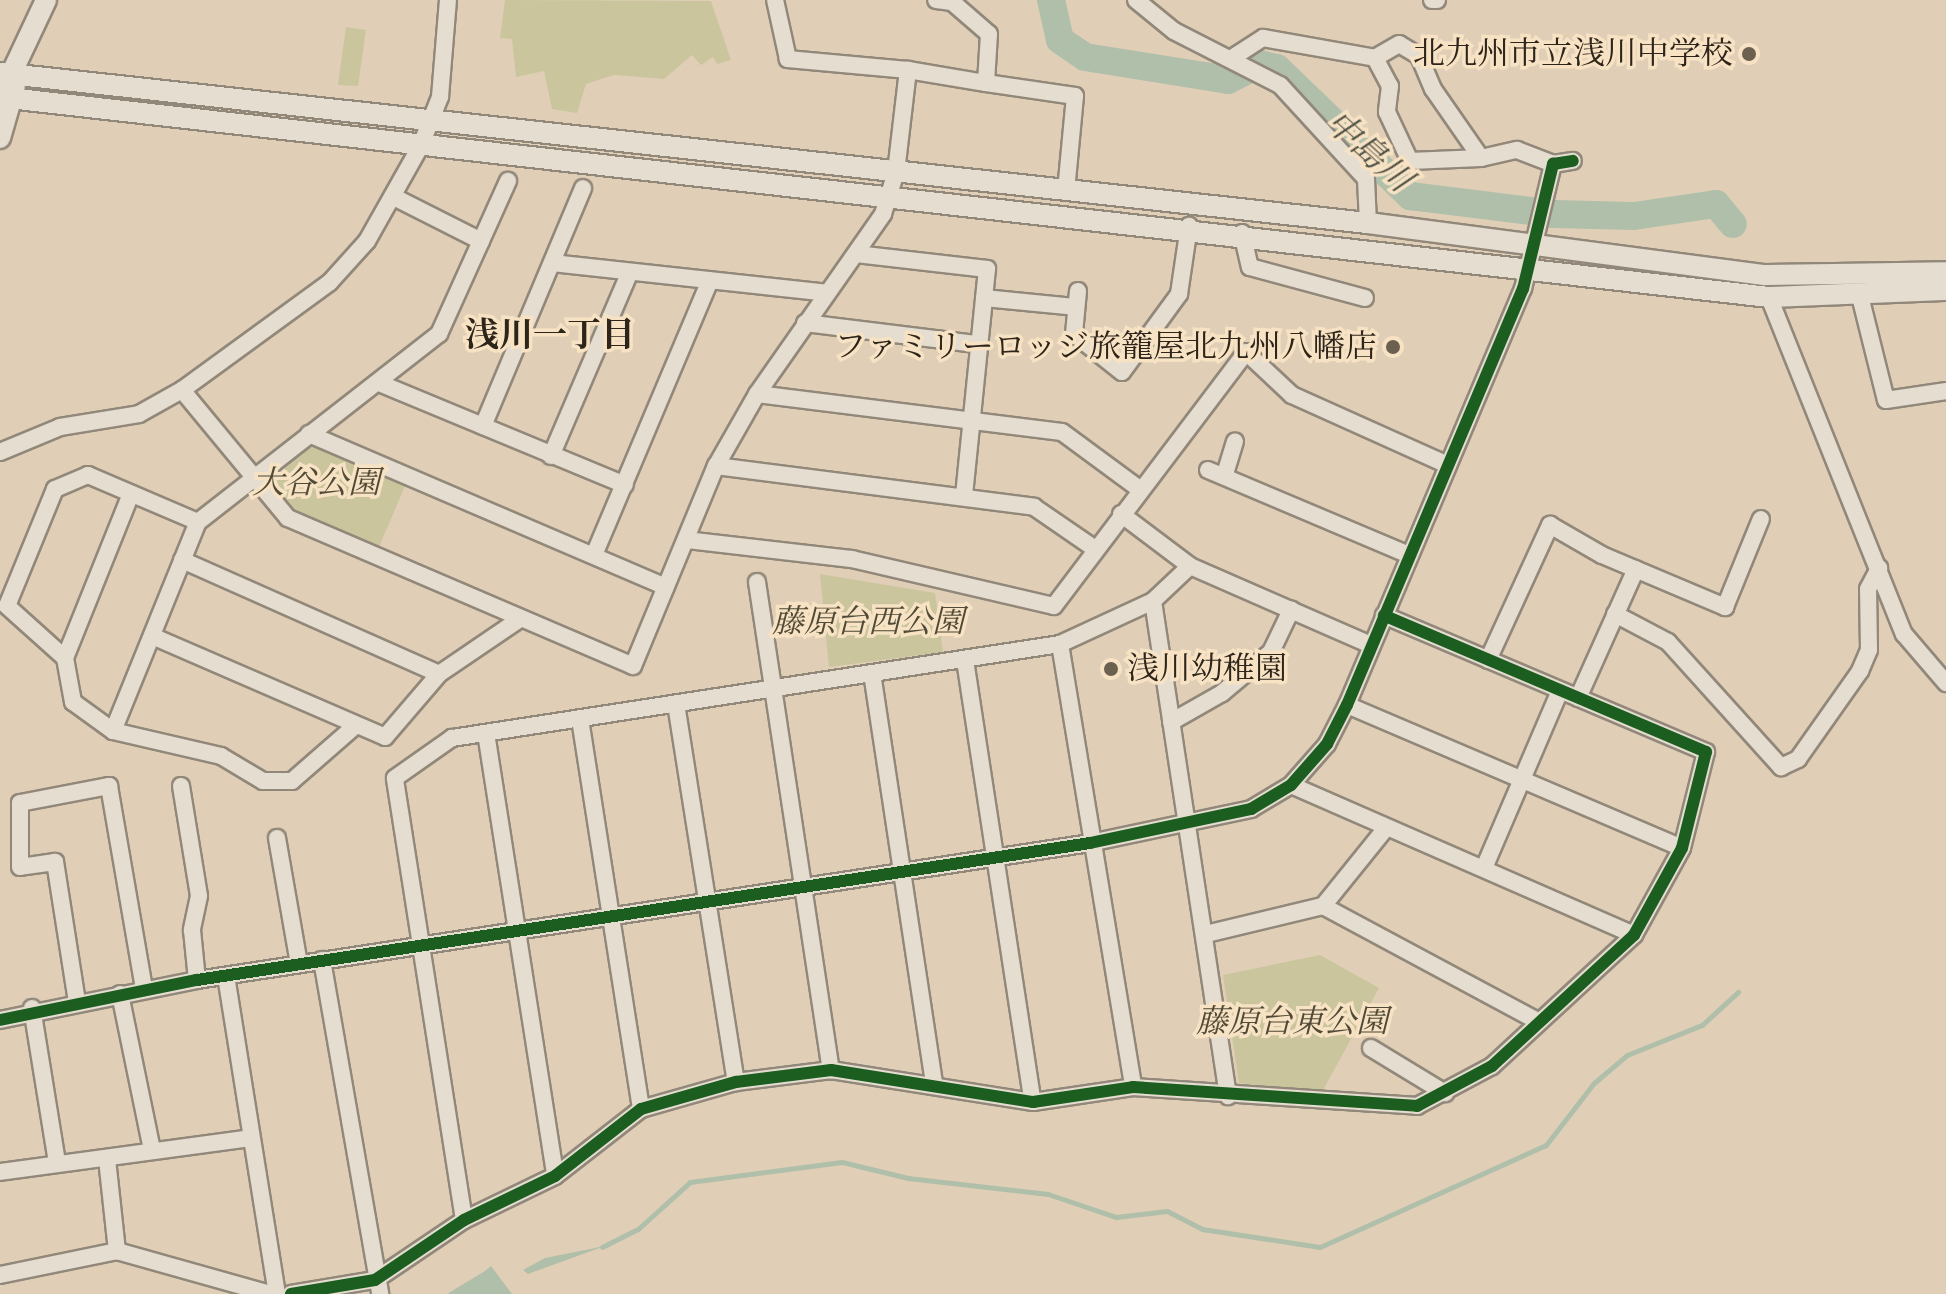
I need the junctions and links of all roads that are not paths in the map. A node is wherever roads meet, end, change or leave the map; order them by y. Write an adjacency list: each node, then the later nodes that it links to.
1 (46, 0): 9 (street)
2 (448, 0): 12 (street)
3 (775, 0): 8 (street)
4 (936, 0): 10 (street)
5 (1136, 0): 7 (street)
6 (1375, 58): 7 (street); 15 (street); 15 (street)
7 (1232, 59): 24 (street)
8 (908, 70): 10 (street); 18 (street)
9 (8, 74): 11 (street); 12 (street)
10 (986, 83): 21 (street)
11 (5, 96): 13 (street); 14 (street)
12 (432, 118): 14 (street); 18 (street)
13 (0, 138)
14 (421, 145): 22 (street); 23 (street)
15 (1481, 158): 17 (street)
16 (1573, 161): 17 (street)
17 (1553, 164): 27 (street)
18 (896, 172): 21 (street); 22 (street)
19 (508, 181): 28 (street)
20 (583, 188): 30 (street)
21 (1066, 191): 24 (street)
22 (891, 194): 25 (street); 29 (street)
23 (394, 197): 28 (street); 44 (street)
24 (1368, 223): 27 (street)
25 (1189, 226): 26 (street); 39 (street)
26 (1242, 233): 31 (street); 40 (street)
27 (1535, 233): 31 (street); 32 (street)
28 (481, 241): 43 (street)
29 (856, 254): 36 (street); 39 (street)
30 (552, 263): 33 (street); 48 (street)
31 (1532, 266): 38 (street); 53 (street)
32 (1946, 272)
33 (629, 274): 34 (street); 52 (street)
34 (710, 280): 36 (street); 56 (street)
35 (1946, 290): 37 (street)
36 (826, 293): 41 (street)
37 (1860, 296): 38 (street); 45 (street)
38 (1769, 297): 69 (street)
39 (984, 298): 42 (street)
40 (1365, 298)
41 (805, 323): 42 (street); 46 (street)
42 (976, 344): 47 (street)
43 (379, 383): 48 (street); 49 (street)
44 (182, 390): 51 (street); 55 (street)
45 (1946, 391)
46 (757, 394): 47 (street); 54 (street)
47 (971, 420): 57 (street); 59 (street)
48 (483, 426): 52 (street)
49 (309, 434): 55 (street); 65 (street)
50 (1235, 441): 66 (street)
51 (0, 452)
52 (551, 456): 56 (street)
53 (1448, 465): 57 (street); 66 (street)
54 (716, 466): 59 (street); 63 (street)
55 (252, 480): 62 (street); 77 (street)
56 (625, 485): 65 (street)
57 (1138, 488): 60 (street)
58 (131, 494): 62 (street); 81 (street); 81 (street)
59 (964, 496): 64 (street)
60 (1121, 514): 64 (street); 68 (street)
61 (1761, 519): 70 (street)
62 (198, 522): 67 (street)
63 (687, 540): 64 (street); 72 (street)
64 (1095, 549)
65 (594, 555): 72 (street)
66 (1409, 555): 76 (street)
67 (182, 560): 78 (street); 85 (street)
68 (1190, 566): 73 (street); 74 (street)
69 (1879, 568): 75 (street); 86 (street)
70 (1636, 569): 75 (street); 83 (street)
71 (757, 582): 87 (street)
72 (666, 587): 77 (street)
73 (1153, 601): 79 (street); 93 (street)
74 (1291, 610): 80 (street); 93 (street)
75 (1615, 614): 89 (street)
76 (1384, 615): 80 (street); 83 (street)
77 (520, 619): 85 (street)
78 (152, 636): 94 (street); 95 (street)
79 (1060, 644): 82 (street); 103 (street)
80 (1371, 645): 91 (street)
81 (65, 658): 95 (street)
82 (965, 660): 84 (street); 105 (street)
83 (1488, 660): 88 (street)
84 (872, 673): 87 (street); 107 (street)
85 (439, 674): 94 (street)
86 (1946, 683)
87 (775, 688): 90 (street); 108 (street)
88 (1560, 691): 89 (street); 97 (street)
89 (1578, 698): 104 (street)
90 (676, 704): 92 (street); 109 (street)
91 (1347, 705): 97 (street); 98 (street)
92 (580, 719): 96 (street); 111 (street)
93 (1171, 722): 100 (street)
94 (355, 726): 95 (street)
95 (113, 731)
96 (486, 733): 112 (street); 115 (street)
97 (1521, 780): 104 (street); 106 (street)
98 (1291, 785): 100 (street); 101 (street)
99 (181, 786): 119 (street)
100 (1187, 826): 103 (street); 113 (street)
101 (1386, 828): 106 (street); 110 (street)
102 (277, 838): 117 (street)
103 (1090, 843): 105 (street); 130 (street)
104 (1682, 848): 114 (street)
105 (997, 856): 107 (street); 133 (street)
106 (1484, 868): 114 (street)
107 (901, 871): 108 (street); 129 (street)
108 (805, 886): 109 (street); 127 (street)
109 (706, 901): 111 (street); 128 (street)
110 (1323, 906): 113 (street); 125 (street)
111 (610, 918): 112 (street); 134 (street)
112 (516, 931): 115 (street); 140 (street)
113 (1206, 934): 132 (street)
114 (1634, 935): 125 (street)
115 (418, 946): 116 (street); 141 (street)
116 (322, 960): 117 (street); 144 (street)
117 (299, 964): 118 (street)
118 (226, 976): 119 (street); 135 (street)
119 (197, 980): 120 (street)
120 (144, 989): 121 (street); 122 (street)
121 (120, 994): 122 (street); 136 (street)
122 (77, 1002): 123 (street)
123 (32, 1008): 124 (street); 138 (street)
124 (0, 1020)
125 (1536, 1020): 131 (street)
126 (1371, 1048): 131 (street)
127 (831, 1070): 128 (street); 129 (street)
128 (736, 1082): 134 (street)
129 (934, 1085): 133 (street)
130 (1133, 1087): 132 (street); 133 (street)
131 (1445, 1093): 132 (street)
132 (1228, 1096)
133 (1033, 1102)
134 (641, 1109): 140 (street)
135 (250, 1138): 136 (street); 146 (street)
136 (152, 1150): 137 (street)
137 (107, 1159): 138 (street); 142 (street)
138 (57, 1163): 139 (street)
139 (0, 1172)
140 (555, 1176): 141 (street)
141 (464, 1220): 144 (street)
142 (117, 1251): 143 (street); 145 (street)
143 (0, 1275)
144 (378, 1287): 147 (street)
145 (270, 1294)
146 (277, 1294)
147 (291, 1294)

